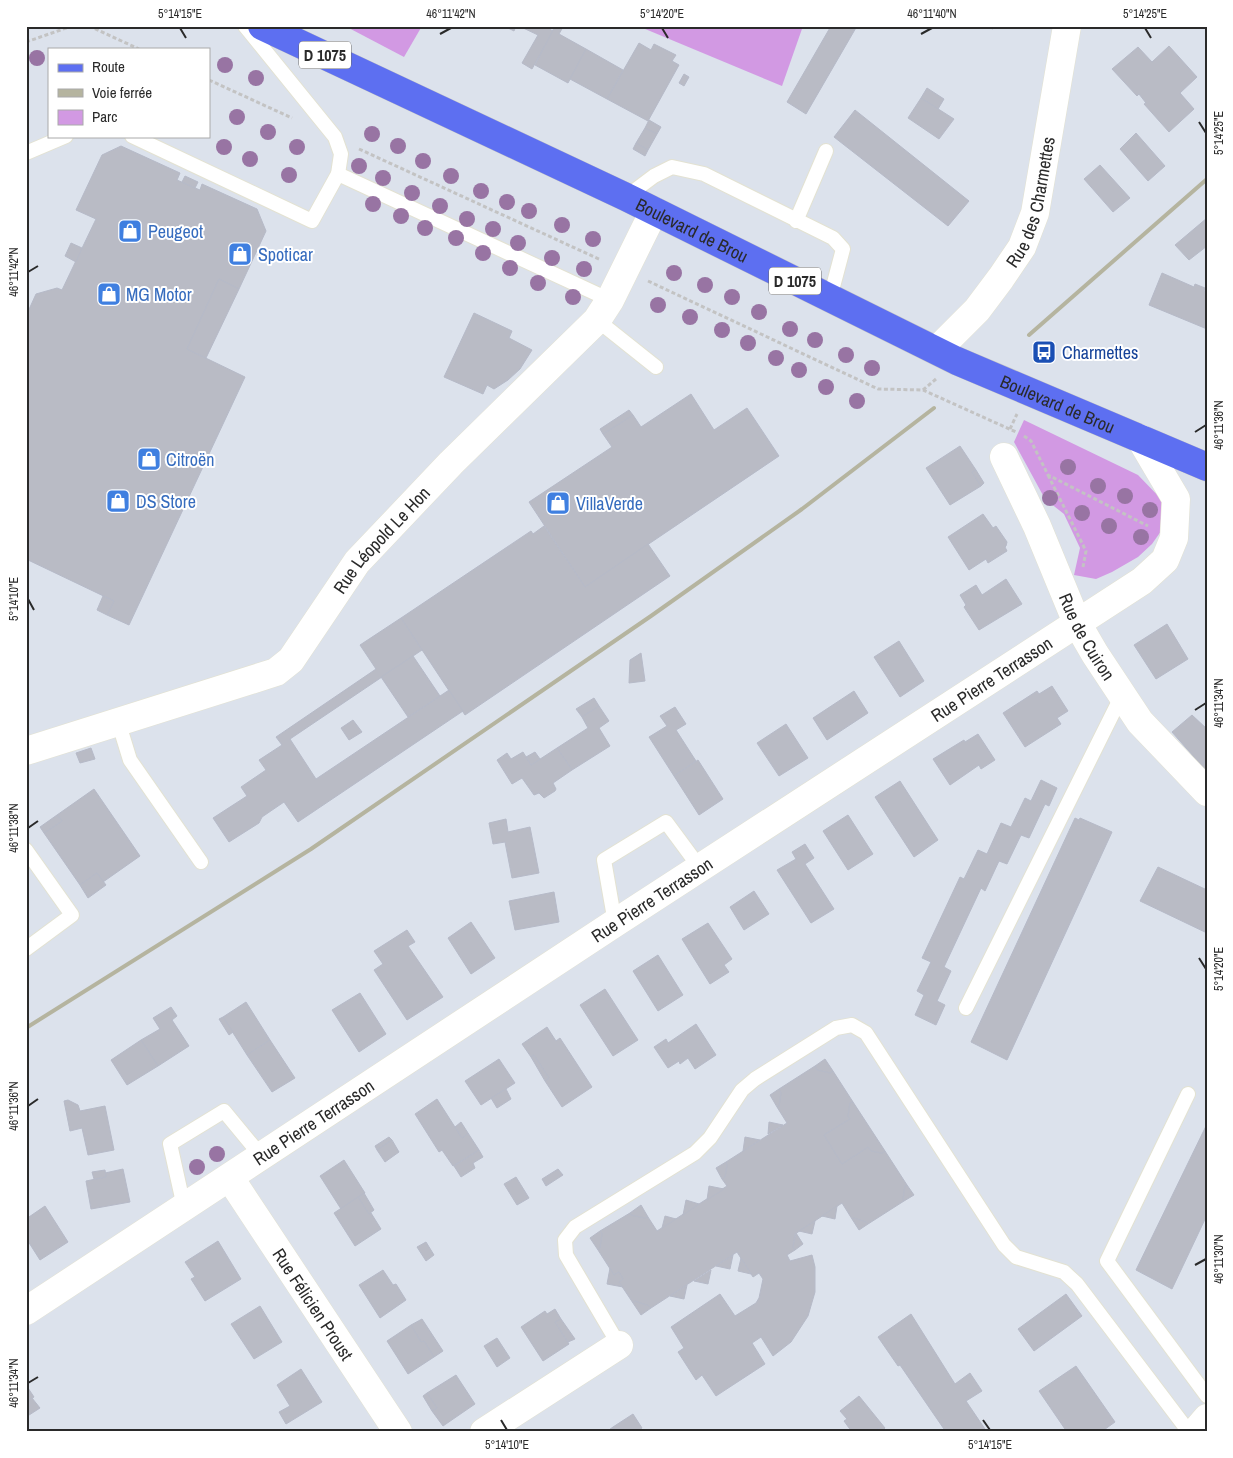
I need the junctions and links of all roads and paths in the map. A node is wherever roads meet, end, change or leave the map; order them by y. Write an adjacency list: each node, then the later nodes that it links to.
1 (72, 26): 6 (path)
2 (89, 26): 7 (path)
3 (245, 26): 9 (lane)
4 (262, 26): 15 (main road, Boulevard de Brou / D 1075)
5 (1067, 26): 21 (street, Rue des Charmettes)
6 (26, 42)
7 (137, 48)
8 (210, 80): 9 (path)
9 (335, 137): 14 (lane); 18 (path)
10 (61, 138): 13 (lane)
11 (136, 138): 14 (lane)
12 (826, 151): 17 (lane)
13 (26, 153)
14 (338, 174): 20 (lane)
15 (626, 197): 16 (main road, Boulevard de Brou / D 1075); 17 (lane)
16 (654, 211): 18 (street, Rue Léopold Le Hon); 19 (main road, Boulevard de Brou / D 1075)
17 (796, 221): 19 (lane)
18 (625, 270): 20 (street, Rue Léopold Le Hon); 26 (path)
19 (830, 298): 21 (main road, Boulevard de Brou / D 1075)
20 (604, 310): 22 (lane); 29 (street, Rue Léopold Le Hon)
21 (937, 350): 23 (main road, Boulevard de Brou / D 1075)
22 (656, 367)
23 (1140, 438): 25 (main road, Boulevard de Brou / D 1075); 27 (street, Rue Pierre Terrasson)
24 (1004, 457): 27 (street, Rue de Cuiron)
25 (1205, 462)
26 (1151, 527)
27 (1077, 623): 28 (street, Rue de Cuiron); 34 (street, Rue Pierre Terrasson)
28 (1122, 695): 31 (street, Rue de Cuiron); 37 (lane)
29 (118, 721): 30 (street, Rue Léopold Le Hon); 33 (lane)
30 (26, 751)
31 (1207, 792)
32 (26, 850): 36 (lane)
33 (201, 862)
34 (700, 868): 35 (street, Rue Pierre Terrasson); 35 (lane)
35 (615, 923): 39 (street, Rue Pierre Terrasson)
36 (26, 949)
37 (966, 1008)
38 (1188, 1094): 44 (lane)
39 (262, 1157): 40 (street, Rue Pierre Terrasson); 41 (lane)
40 (230, 1178): 41 (street, Rue Pierre Terrasson); 46 (street, Rue Félicien Proust)
41 (184, 1207): 42 (street, Rue Pierre Terrasson)
42 (26, 1311)
43 (619, 1344): 47 (street); 48 (lane)
44 (1207, 1396)
45 (1207, 1418): 49 (street)
46 (398, 1432)
47 (484, 1432)
48 (1189, 1432)
49 (1195, 1432)

